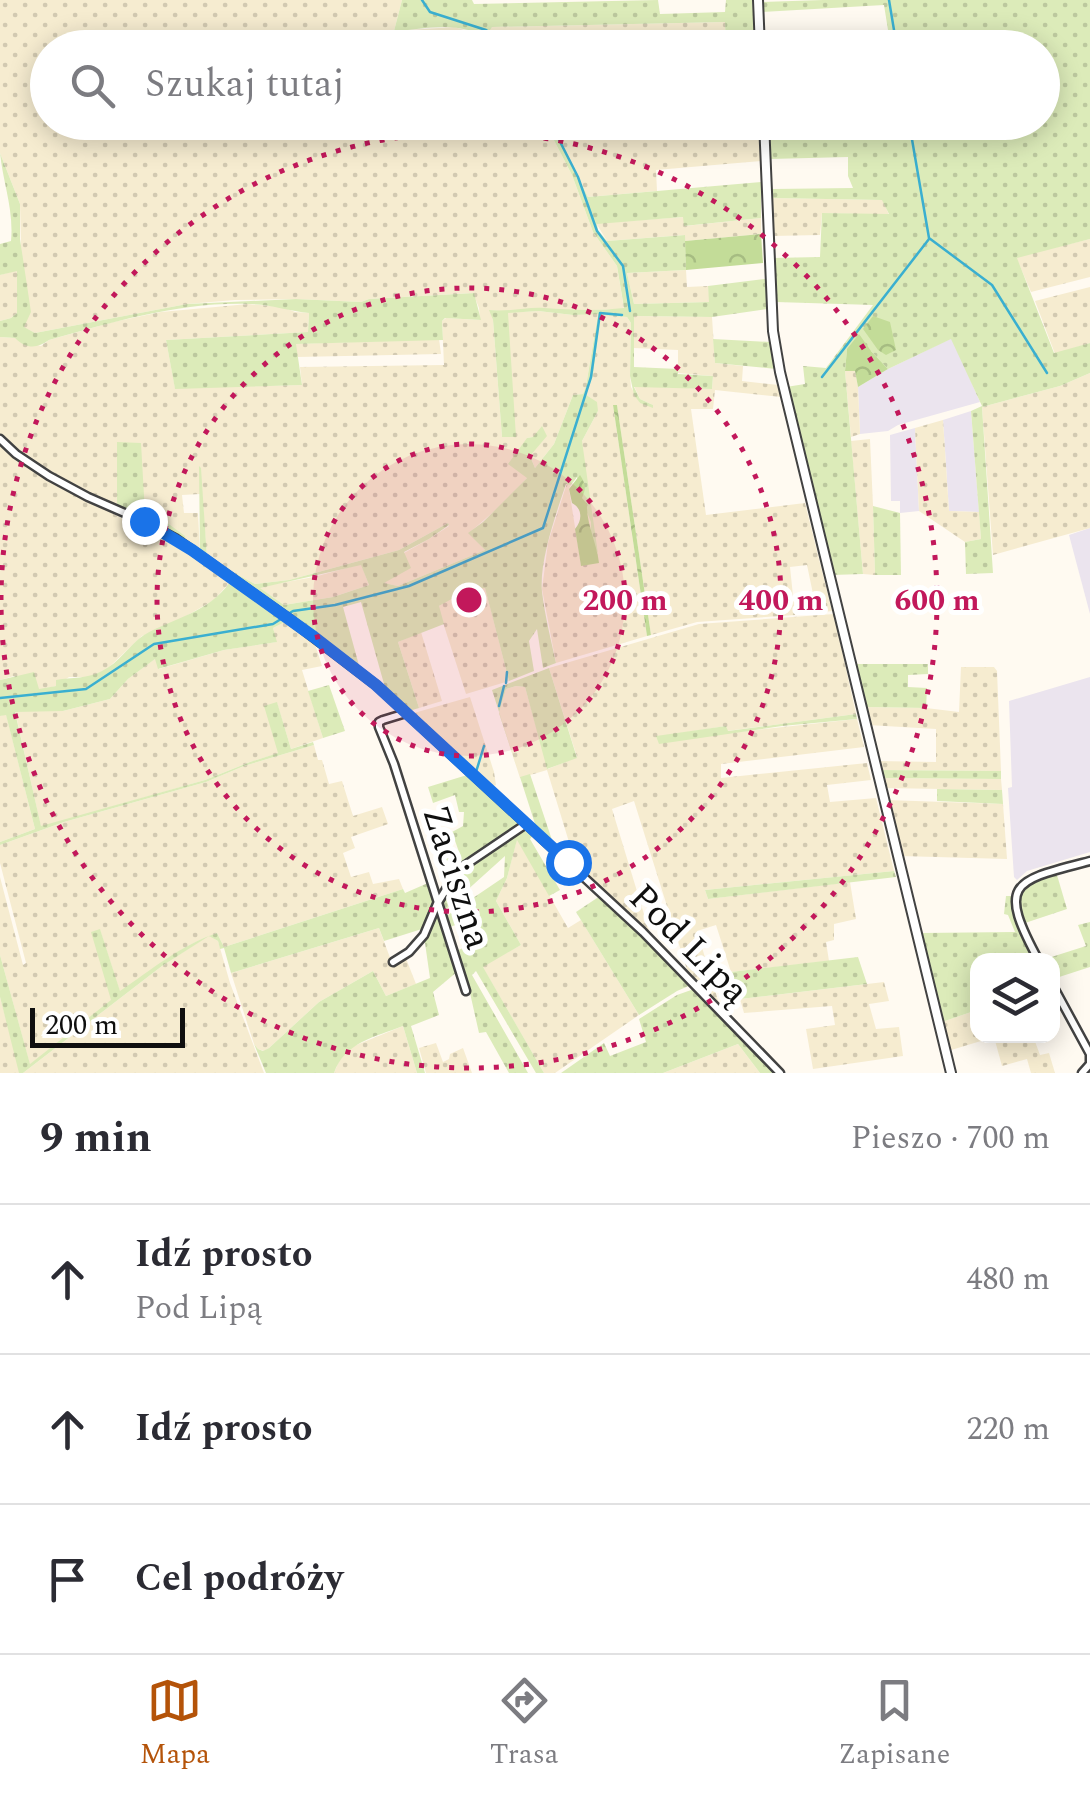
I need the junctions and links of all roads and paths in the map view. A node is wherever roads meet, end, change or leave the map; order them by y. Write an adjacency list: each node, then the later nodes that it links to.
1 (758, 0): 2 (street)
2 (759, 30)
3 (765, 140): 14 (street)
4 (0, 439): 5 (street, Pod Lipą)
5 (406, 713): 6 (street, Pod Lipą); 8 (street, Zaciszna)
6 (526, 824): 8 (street); 13 (street, Pod Lipą)
7 (1090, 860): 9 (street)
8 (438, 904): 10 (street); 11 (street, Zaciszna)
9 (1036, 953)
10 (393, 962)
11 (466, 991)
12 (1060, 999): 15 (street)
13 (780, 1073)
14 (951, 1073)
15 (1082, 1073)

